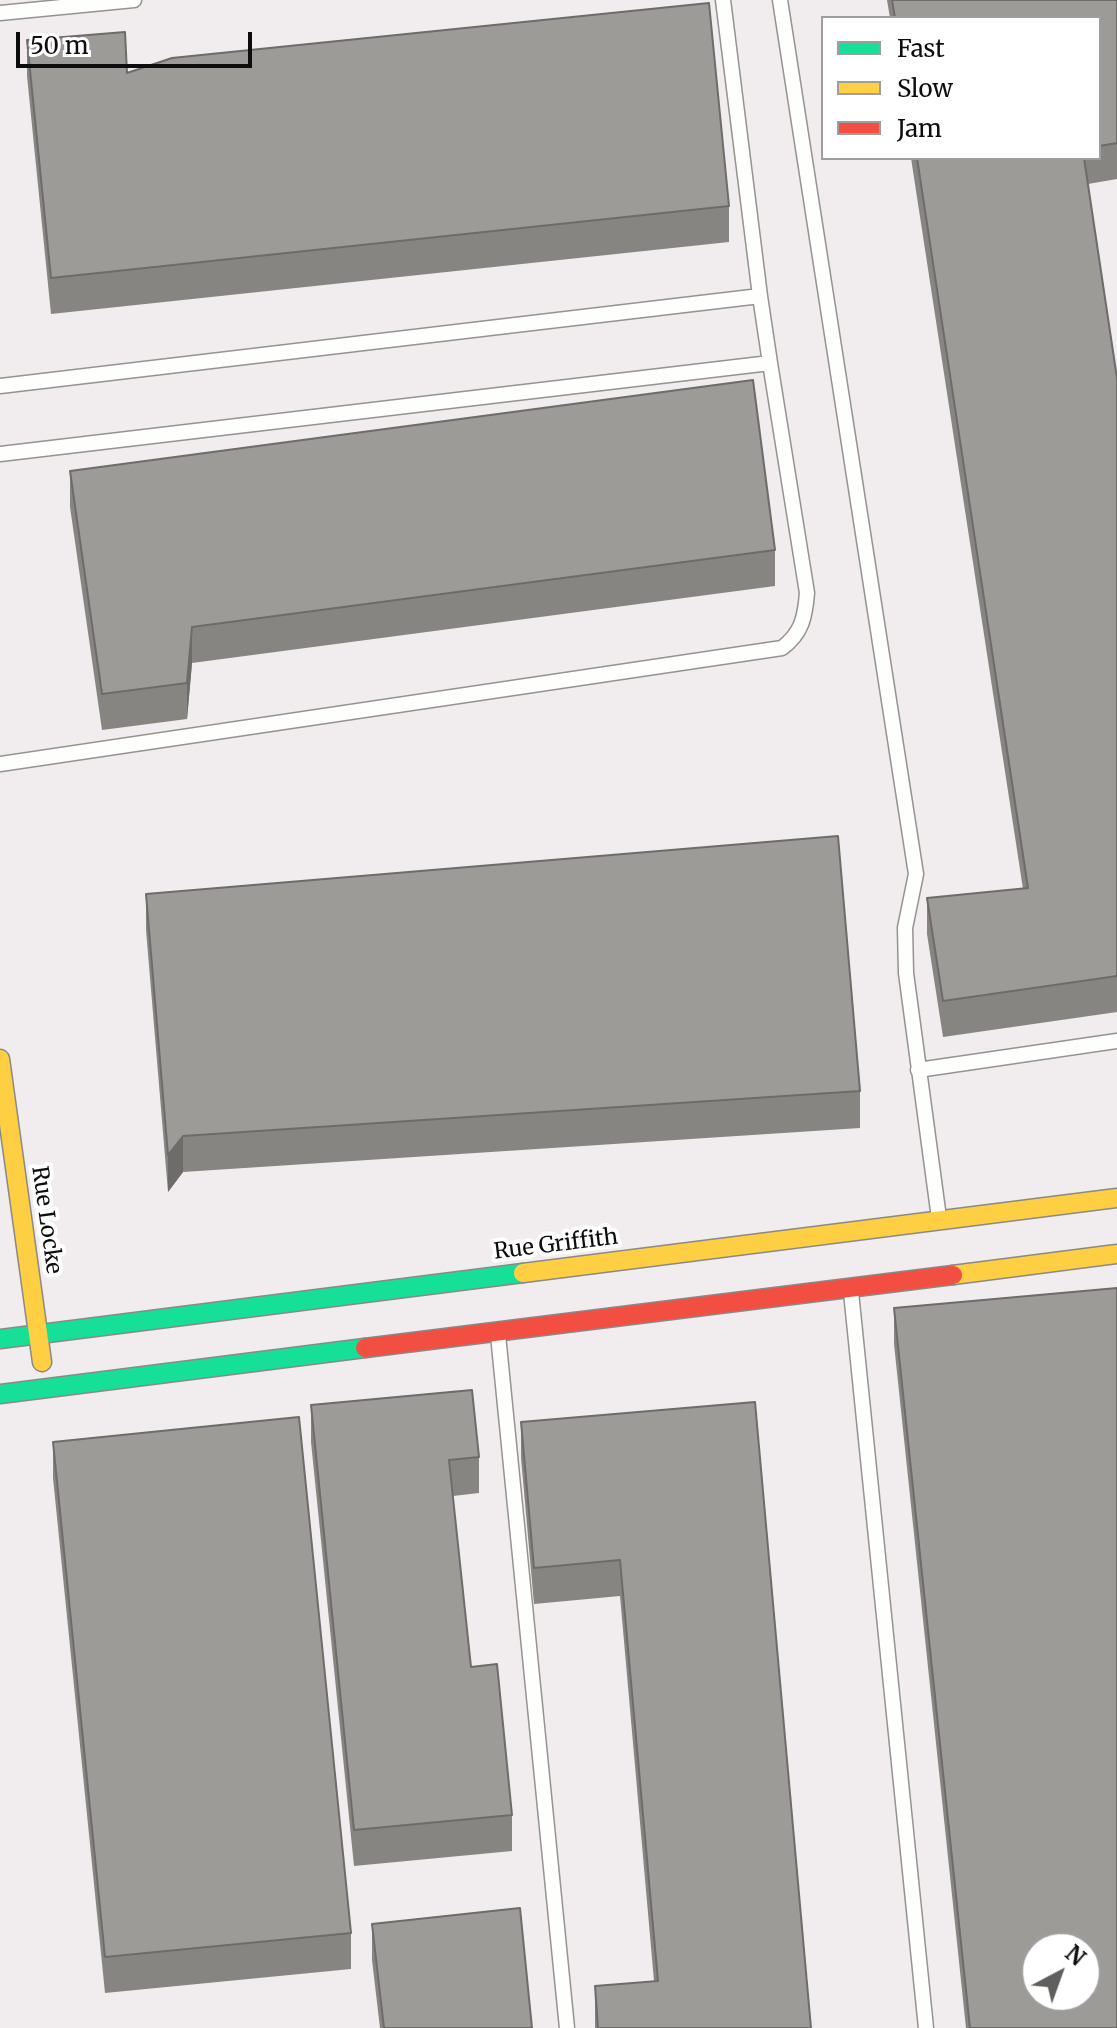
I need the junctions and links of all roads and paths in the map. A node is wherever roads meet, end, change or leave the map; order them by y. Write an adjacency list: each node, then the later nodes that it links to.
1 (134, 0): 4 (lane)
2 (723, 0): 5 (lane)
3 (780, 0): 12 (lane)
4 (0, 13)
5 (760, 296): 6 (lane); 7 (lane)
6 (770, 363): 8 (lane); 9 (lane)
7 (0, 386)
8 (0, 454)
9 (0, 764)
10 (1117, 1041): 12 (lane)
11 (0, 1059): 18 (street, Rue Locke)
12 (918, 1070): 14 (lane)
13 (1117, 1198): 14 (street, Rue Griffith)
14 (939, 1220): 18 (street, Rue Griffith)
15 (1117, 1254): 16 (street)
16 (851, 1287): 17 (street); 23 (lane)
17 (497, 1331): 20 (street); 22 (lane)
18 (37, 1334): 19 (street, Rue Griffith); 20 (street, Rue Locke)
19 (0, 1339)
20 (46, 1388): 21 (street)
21 (0, 1394)
22 (567, 2028)
23 (926, 2028)

